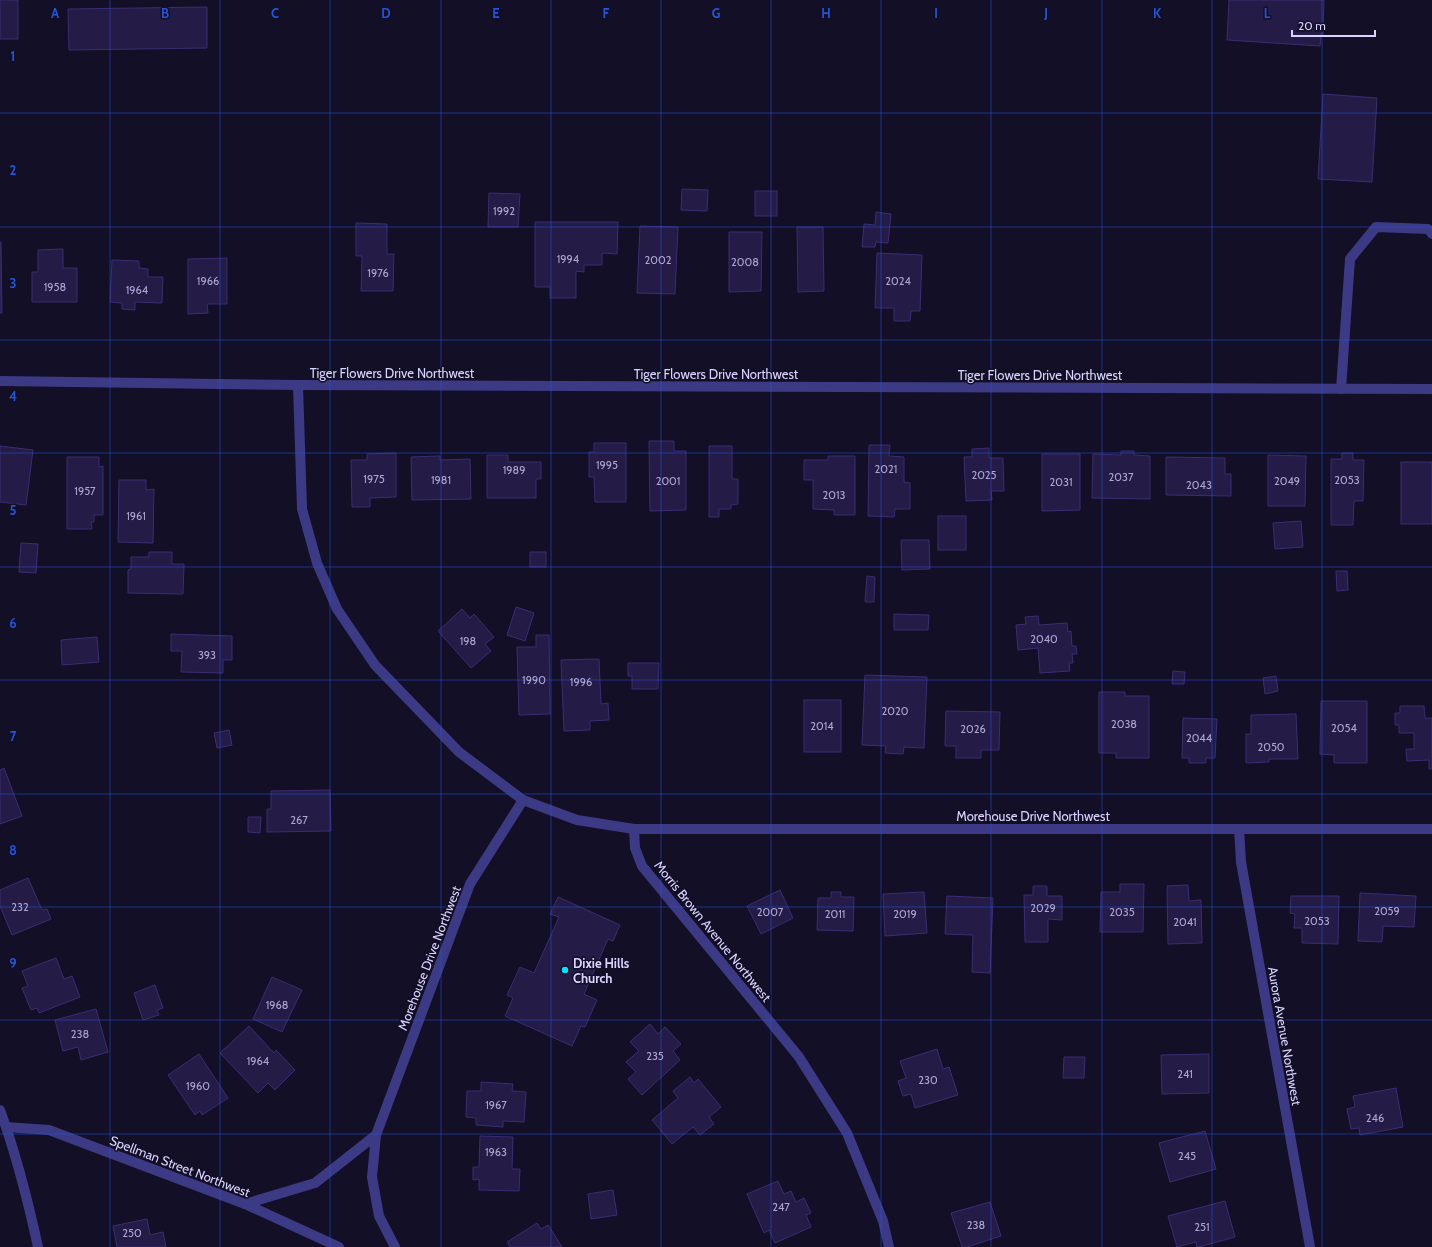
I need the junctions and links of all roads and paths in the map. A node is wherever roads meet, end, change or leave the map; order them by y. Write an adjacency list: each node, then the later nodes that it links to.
1 (1432, 234): 4 (street)
2 (0, 381): 3 (street, Tiger Flowers Drive Northwest)
3 (298, 385): 4 (street, Tiger Flowers Drive Northwest); 6 (street)
4 (1341, 389): 5 (street, Tiger Flowers Drive Northwest)
5 (1432, 389)
6 (523, 800): 7 (street); 12 (street, Morehouse Drive Northwest)
7 (634, 829): 8 (street, Morehouse Drive Northwest); 17 (street, Morris Brown Avenue Northwest)
8 (1239, 829): 9 (street, Morehouse Drive Northwest); 18 (street, Aurora Avenue Northwest)
9 (1432, 829)
10 (0, 1110): 11 (street)
11 (6, 1127): 13 (street, Spellman Street Northwest); 14 (street)
12 (376, 1134): 13 (street); 16 (street, Morehouse Drive Northwest)
13 (245, 1204): 15 (street, Spellman Street Northwest)
14 (38, 1247)
15 (340, 1247)
16 (395, 1247)
17 (889, 1247)
18 (1310, 1247)

